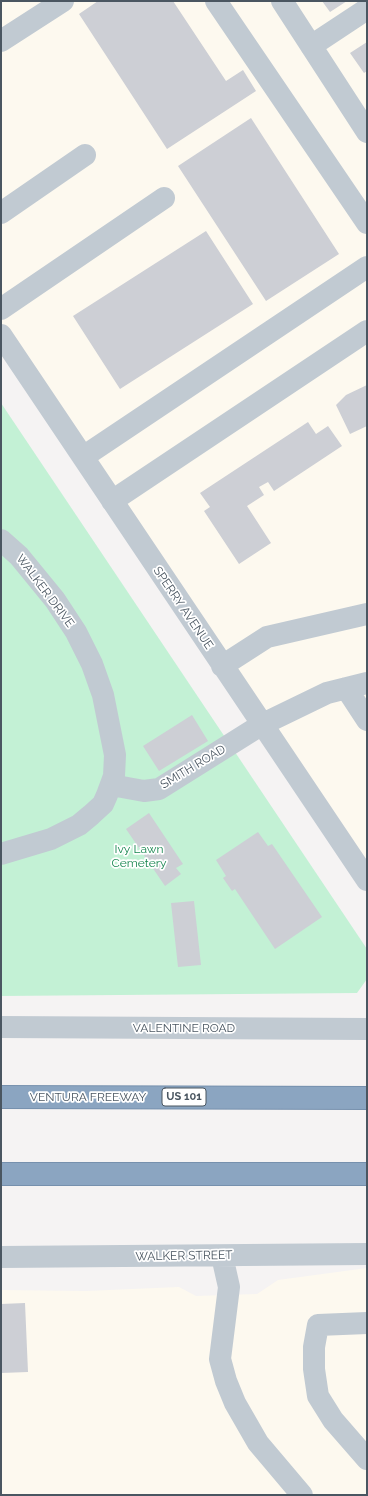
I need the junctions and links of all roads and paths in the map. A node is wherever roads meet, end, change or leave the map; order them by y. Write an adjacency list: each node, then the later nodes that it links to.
1 (62, 1): 5 (street)
2 (216, 1): 11 (street)
3 (282, 1): 6 (street)
4 (367, 9): 6 (street)
5 (1, 41)
6 (311, 46): 7 (street)
7 (367, 132)
8 (85, 155): 10 (street)
9 (164, 198): 13 (street)
10 (1, 213)
11 (367, 223)
12 (367, 267): 16 (street)
13 (1, 309)
14 (367, 331): 17 (street)
15 (1, 335): 16 (street, SPERRY AVENUE)
16 (83, 457): 17 (street, SPERRY AVENUE)
17 (112, 501): 20 (street, SPERRY AVENUE)
18 (1, 540): 25 (street, WALKER DRIVE)
19 (367, 614): 20 (street)
20 (222, 666): 24 (street, SPERRY AVENUE)
21 (367, 683): 22 (street, SMITH ROAD)
22 (346, 688): 23 (street); 24 (street, SMITH ROAD)
23 (367, 720)
24 (261, 724): 25 (street, SMITH ROAD); 27 (street, SPERRY AVENUE)
25 (111, 785): 26 (street)
26 (1, 854)
27 (367, 880)
28 (1, 1027): 29 (street, VALENTINE ROAD)
29 (367, 1029)
30 (1, 1096): 31 (highway, VENTURA FREEWAY / US 101)
31 (367, 1098)
32 (1, 1174): 33 (highway)
33 (367, 1174)
34 (367, 1254): 35 (street, WALKER STREET)
35 (222, 1256): 36 (street, WALKER STREET); 39 (street)
36 (1, 1257)
37 (367, 1323): 38 (street)
38 (367, 1459)
39 (302, 1495)

